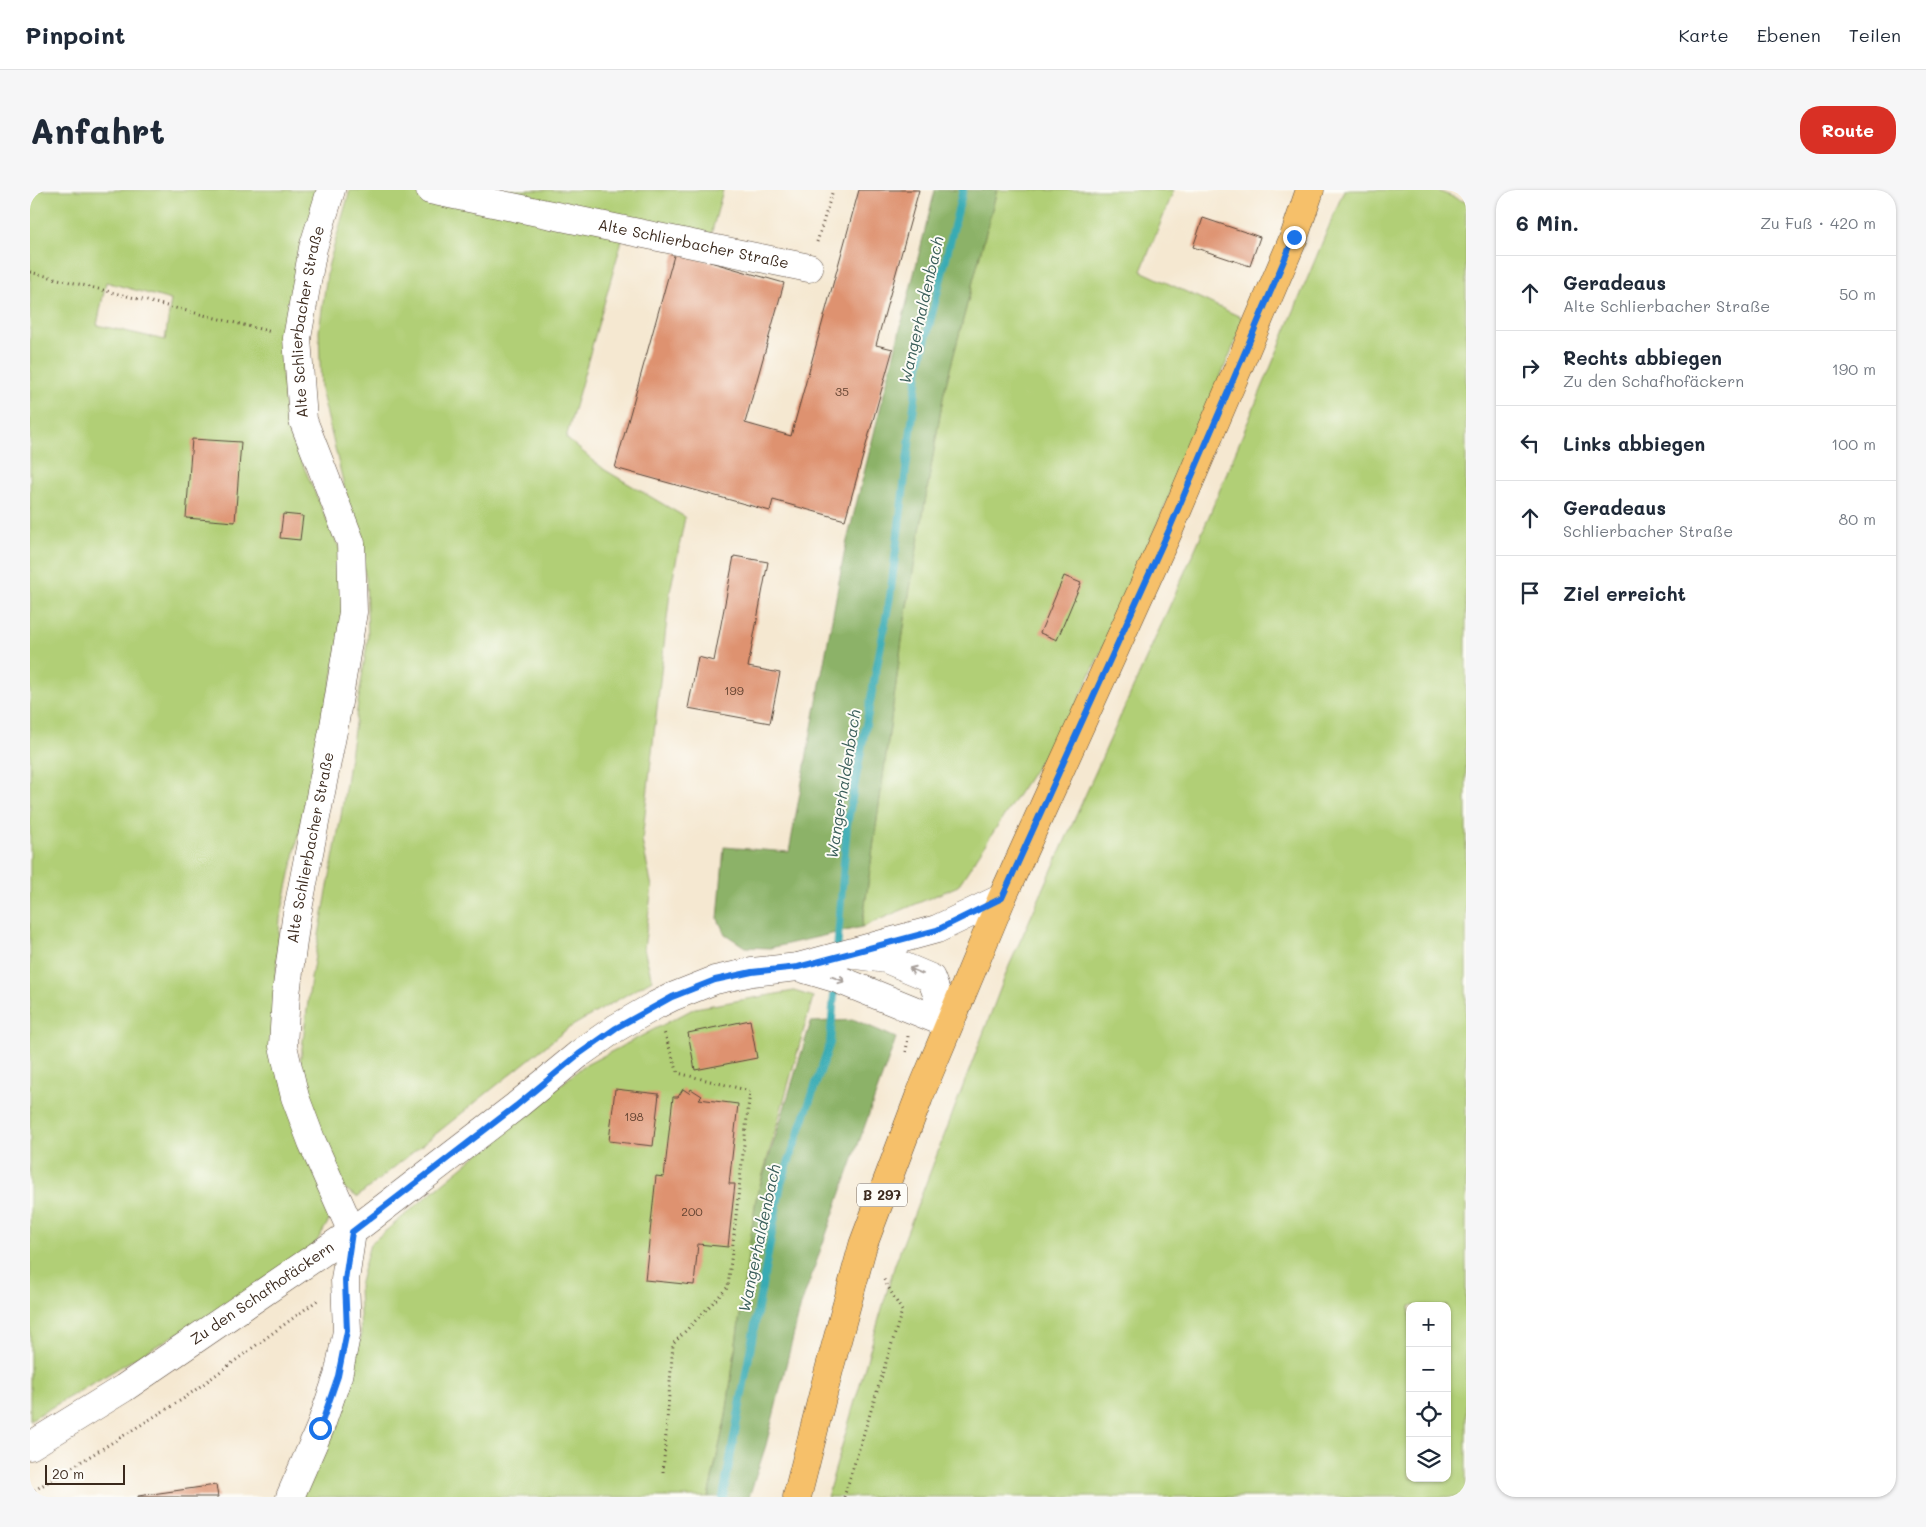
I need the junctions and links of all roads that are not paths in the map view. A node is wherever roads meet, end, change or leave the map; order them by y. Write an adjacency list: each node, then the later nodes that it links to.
1 (331, 190): 9 (street, Alte Schlierbacher Straße)
2 (430, 190): 4 (street, Alte Schlierbacher Straße)
3 (1310, 190): 5 (main road, B 297)
4 (809, 268)
5 (1002, 898): 6 (street, Zu den Schafhofäckern); 8 (main road, B 297)
6 (889, 950): 7 (street, Zu den Schafhofäckern); 8 (street, Zu den Schafhofäckern, one-way to 6)
7 (798, 967): 8 (street, Zu den Schafhofäckern, one-way to 8); 9 (street, Zu den Schafhofäckern)
8 (948, 1024): 12 (main road, B 297)
9 (352, 1232): 10 (street, Zu den Schafhofäckern); 11 (street)
10 (30, 1446)
11 (290, 1497)
12 (797, 1497)

